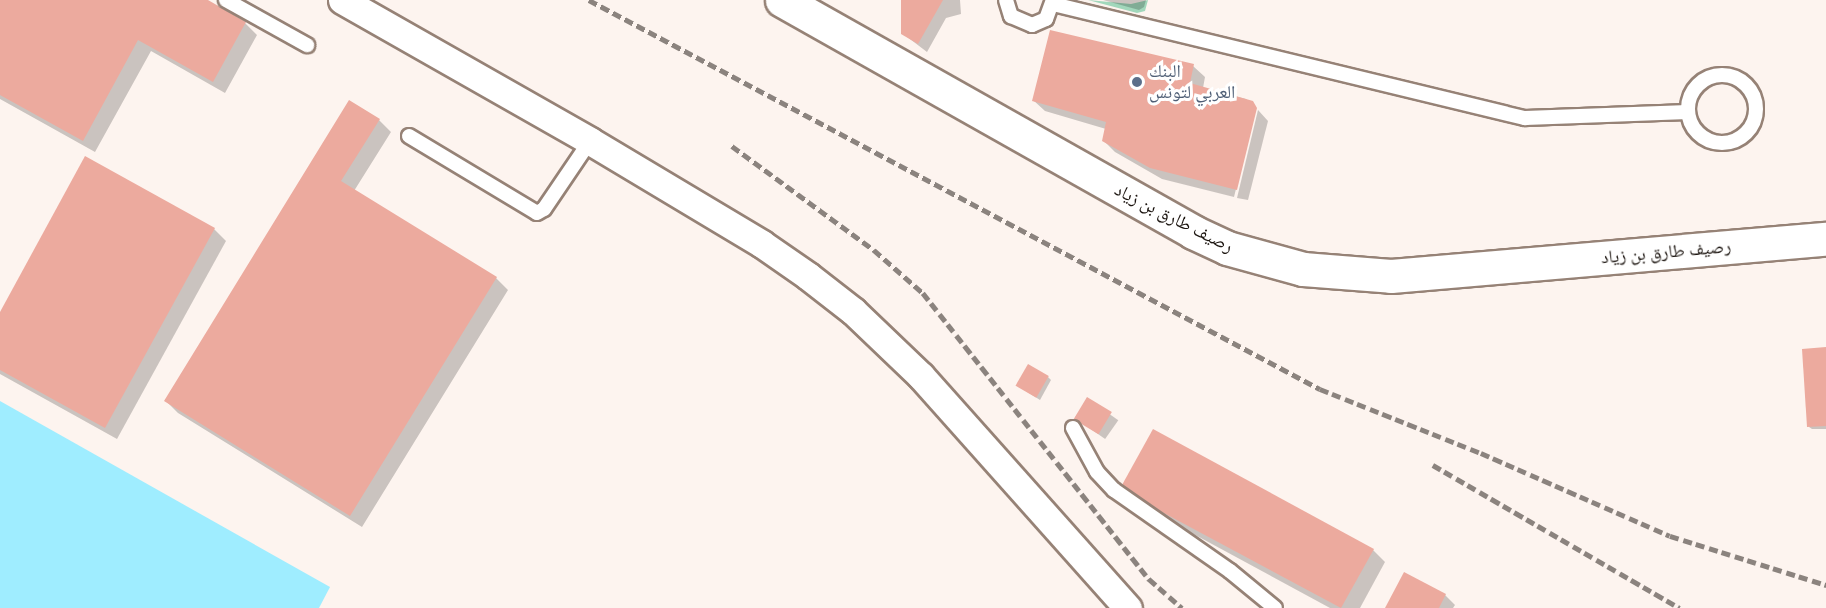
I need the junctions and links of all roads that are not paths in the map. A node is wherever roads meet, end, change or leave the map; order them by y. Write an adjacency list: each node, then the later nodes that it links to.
1 (226, 0): 6 (lane)
2 (342, 0): 9 (street)
3 (782, 0): 10 (main road, رصيف طارق بن زياد)
4 (1006, 0): 5 (lane)
5 (1053, 2): 7 (lane)
6 (307, 45)
7 (1688, 112): 7 (lane)
8 (409, 136): 9 (lane)
9 (590, 141): 12 (street)
10 (1826, 239)
11 (1073, 428): 13 (lane)
12 (1128, 608)
13 (1275, 608)

